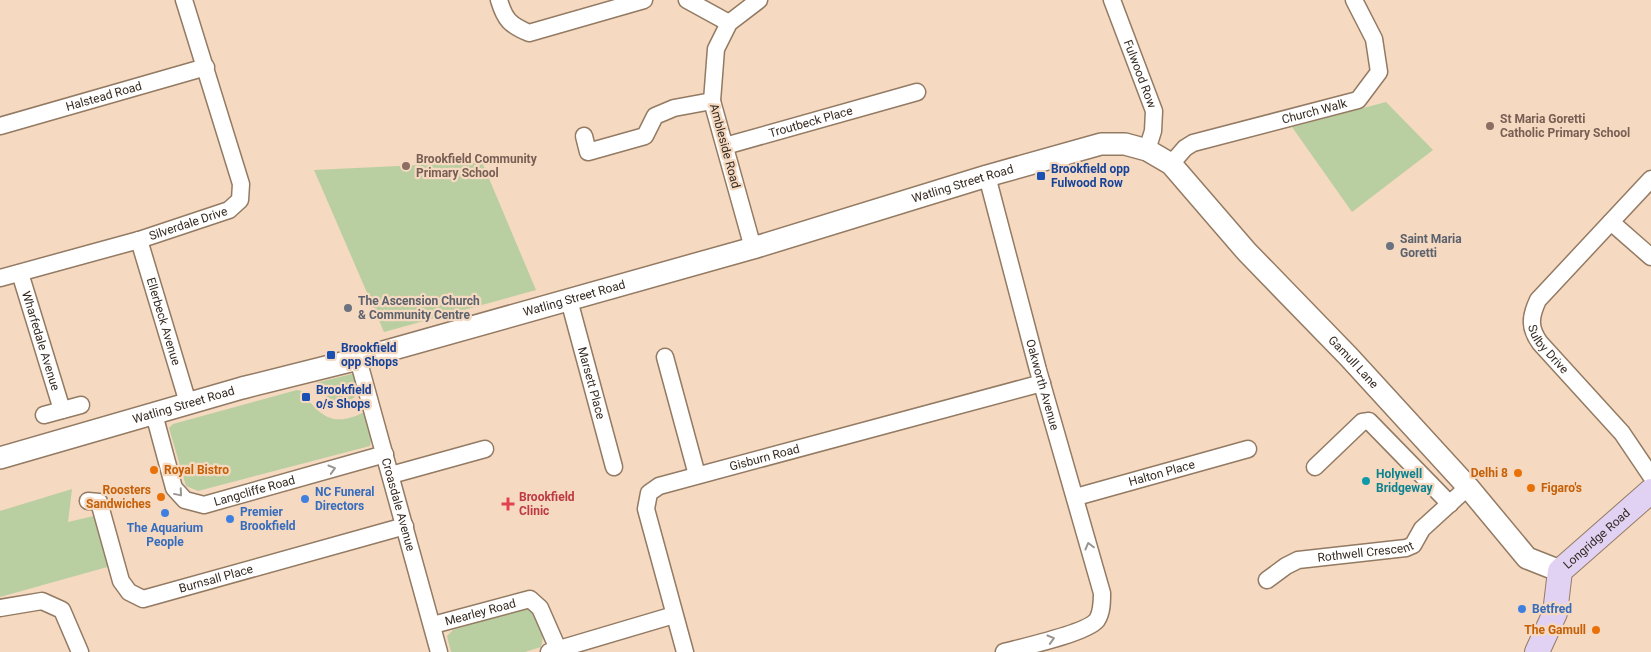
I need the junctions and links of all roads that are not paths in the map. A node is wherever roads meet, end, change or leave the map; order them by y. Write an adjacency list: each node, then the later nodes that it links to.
1 (184, 0): 9 (street, Silverdale Drive)
2 (499, 0): 3 (street)
3 (644, 0)
4 (687, 0): 8 (street)
5 (759, 0): 8 (street, Ambleside Road)
6 (1112, 0): 15 (street, Fulwood Row)
7 (1354, 0): 16 (street, Church Walk)
8 (729, 23): 11 (street, Ambleside Road)
9 (206, 67): 12 (street, Halstead Road); 20 (street, Silverdale Drive)
10 (917, 92): 14 (street, Troutbeck Place)
11 (712, 101): 13 (street); 14 (street, Ambleside Road)
12 (0, 126)
13 (584, 136)
14 (725, 146): 21 (street, Ambleside Road)
15 (1147, 150): 16 (street, Gamull Lane); 17 (street, Watling Street Road)
16 (1171, 164): 43 (street, Gamull Lane)
17 (987, 176): 21 (street, Watling Street Road); 28 (street, Oakworth Avenue)
18 (1651, 179): 19 (street, Sulby Drive)
19 (1611, 222): 22 (street); 42 (street, Sulby Drive)
20 (139, 240): 23 (street, Silverdale Drive); 29 (street, Ellerbeck Avenue)
21 (753, 248): 25 (street, Watling Street Road)
22 (1651, 257)
23 (20, 273): 24 (street, Silverdale Drive); 31 (street, Wharfedale Avenue)
24 (0, 278)
25 (569, 300): 27 (street, Watling Street Road); 38 (street, Marsett Place)
26 (665, 357): 41 (street)
27 (358, 358): 29 (street, Watling Street Road); 36 (street, Croasdale Avenue)
28 (1042, 383): 41 (street, Gisburn Road); 45 (street, Oakworth Avenue)
29 (188, 403): 32 (street, Watling Street Road)
30 (81, 405): 31 (street)
31 (62, 410): 33 (street)
32 (154, 414): 36 (street, Langcliffe Road, one-way to 36); 37 (street, Watling Street Road)
33 (44, 415)
34 (485, 449): 40 (street)
35 (1248, 449): 45 (street, Halton Place)
36 (385, 454): 40 (street, Croasdale Avenue)
37 (0, 458)
38 (614, 467)
39 (1315, 467): 47 (street)
40 (390, 475): 48 (street, Croasdale Avenue)
41 (697, 475): 52 (street, Gisburn Road)
42 (1651, 476)
43 (1468, 487): 47 (street, Rothwell Crescent); 49 (street, Gamull Lane)
44 (1651, 491): 49 (main road, Longridge Road)
45 (1076, 497): 58 (street, Oakworth Avenue, one-way to 45)
46 (88, 501): 48 (street, Burnsall Place)
47 (1450, 504): 50 (street, Rothwell Crescent)
48 (405, 526): 53 (street, Croasdale Avenue)
49 (1560, 571): 59 (main road, Longridge Road)
50 (1267, 580)
51 (0, 608): 55 (street)
52 (674, 615): 54 (street, Mearley Road); 57 (street, Gisburn Road)
53 (433, 625): 54 (street, Mearley Road); 56 (street, Croasdale Avenue)
54 (553, 651)
55 (80, 652)
56 (439, 652)
57 (685, 652)
58 (1004, 652)
59 (1537, 652)

